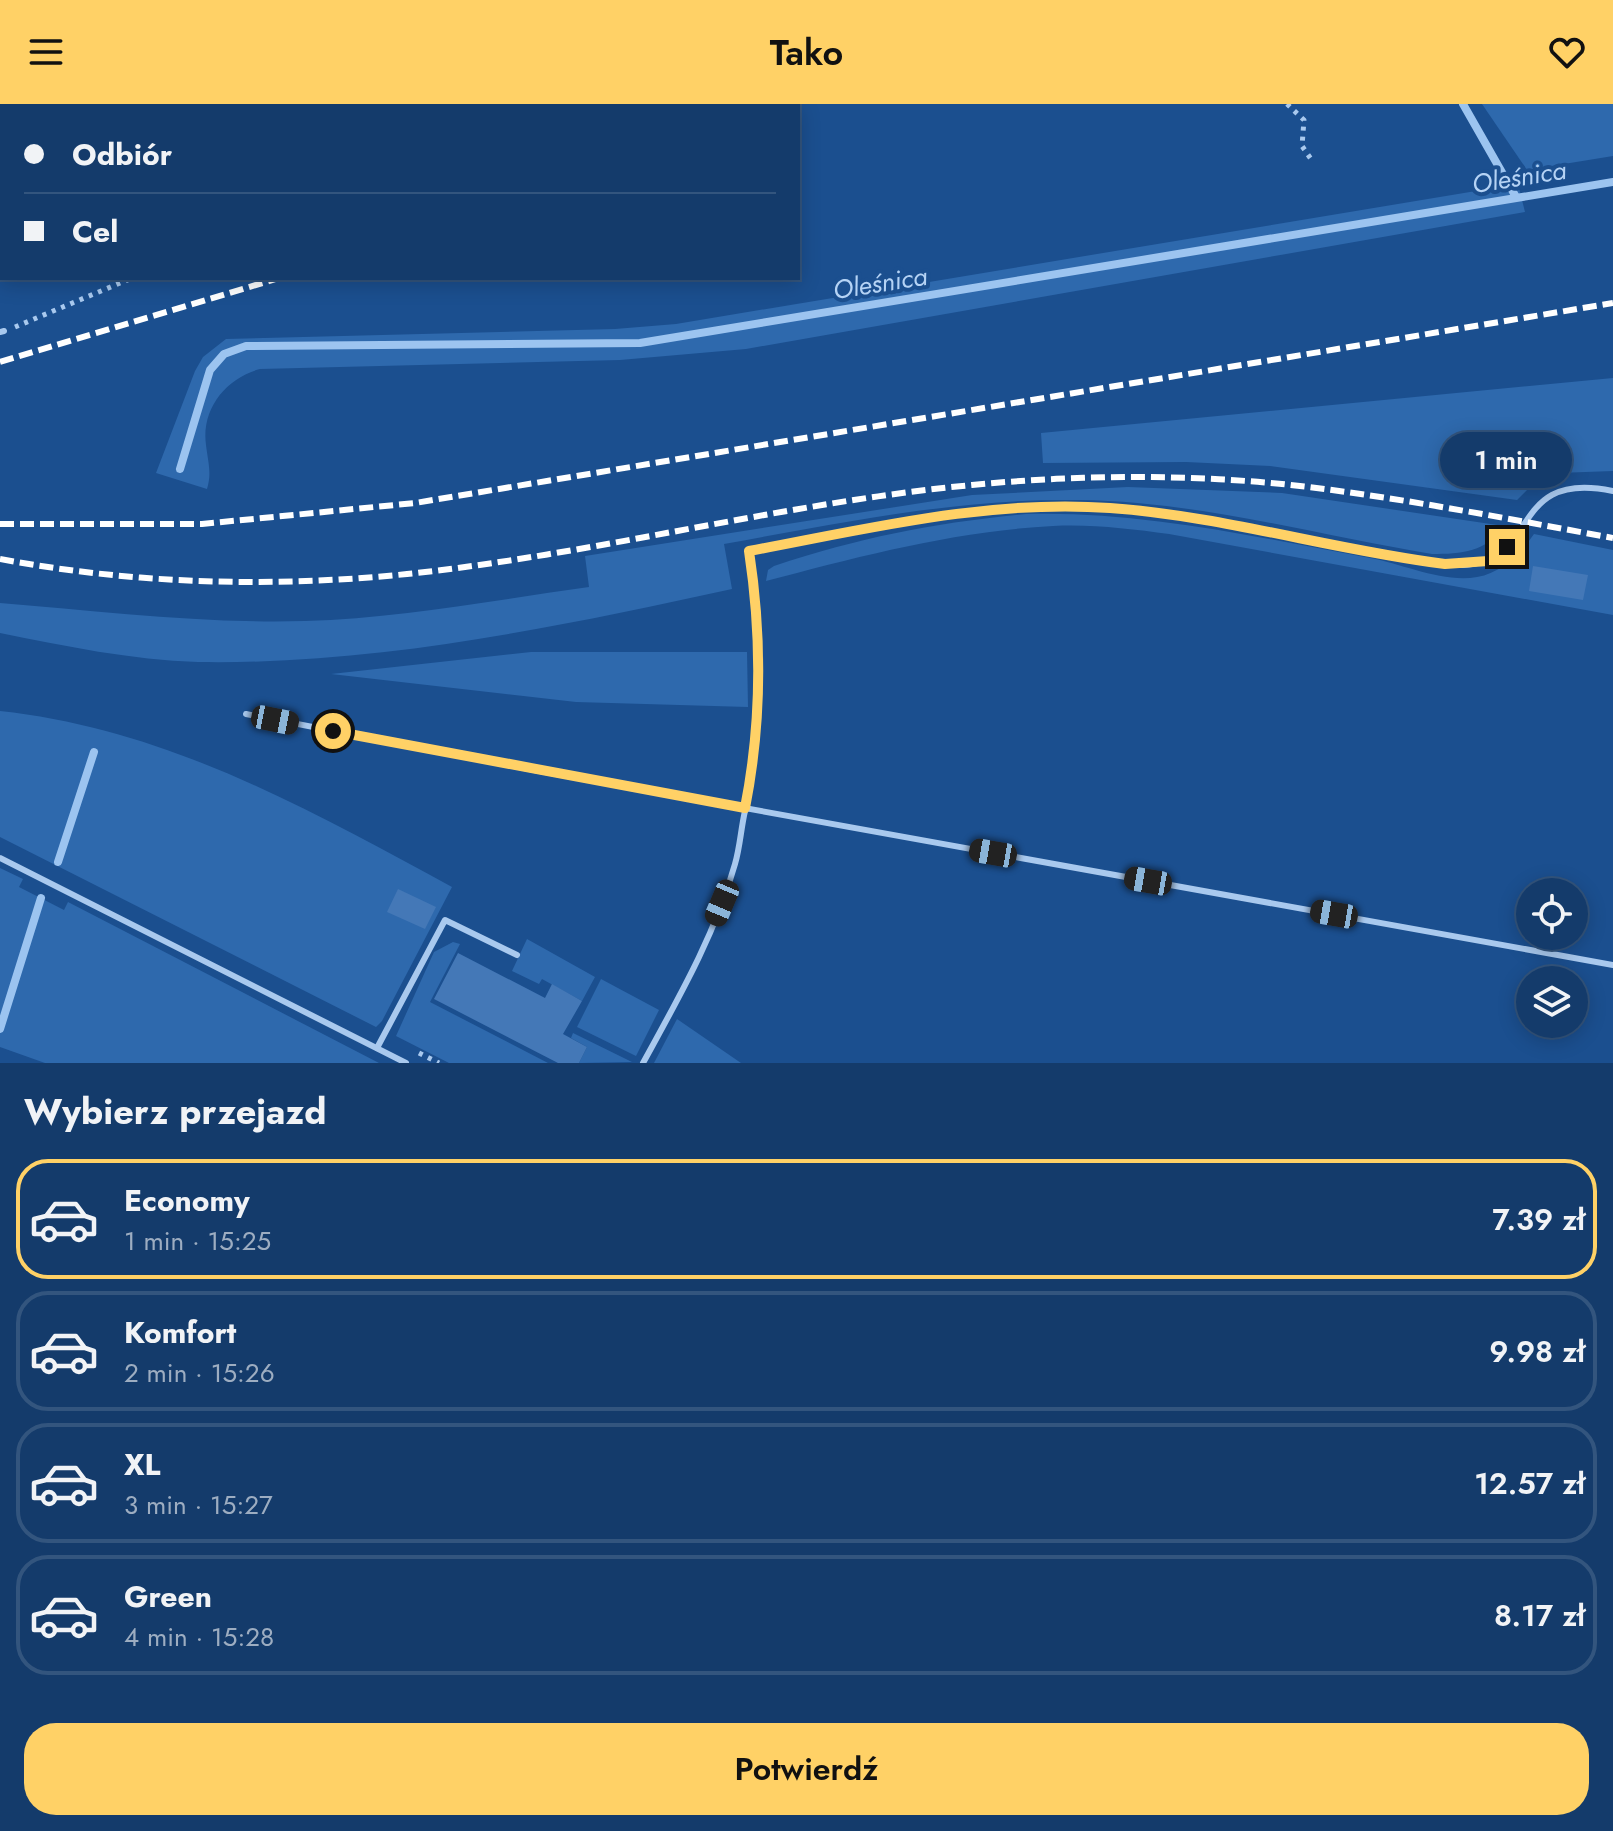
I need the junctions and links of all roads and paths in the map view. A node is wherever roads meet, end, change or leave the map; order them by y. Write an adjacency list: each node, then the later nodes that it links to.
1 (1287, 104): 2 (path)
2 (1313, 162)
3 (127, 280): 4 (path)
4 (2, 332)
5 (1613, 491): 7 (lane)
6 (246, 714): 7 (lane)
7 (745, 808): 10 (lane); 13 (lane)
8 (0, 858): 11 (lane)
9 (517, 955): 11 (lane)
10 (1613, 965)
11 (377, 1048): 12 (lane)
12 (406, 1063)
13 (643, 1063)

